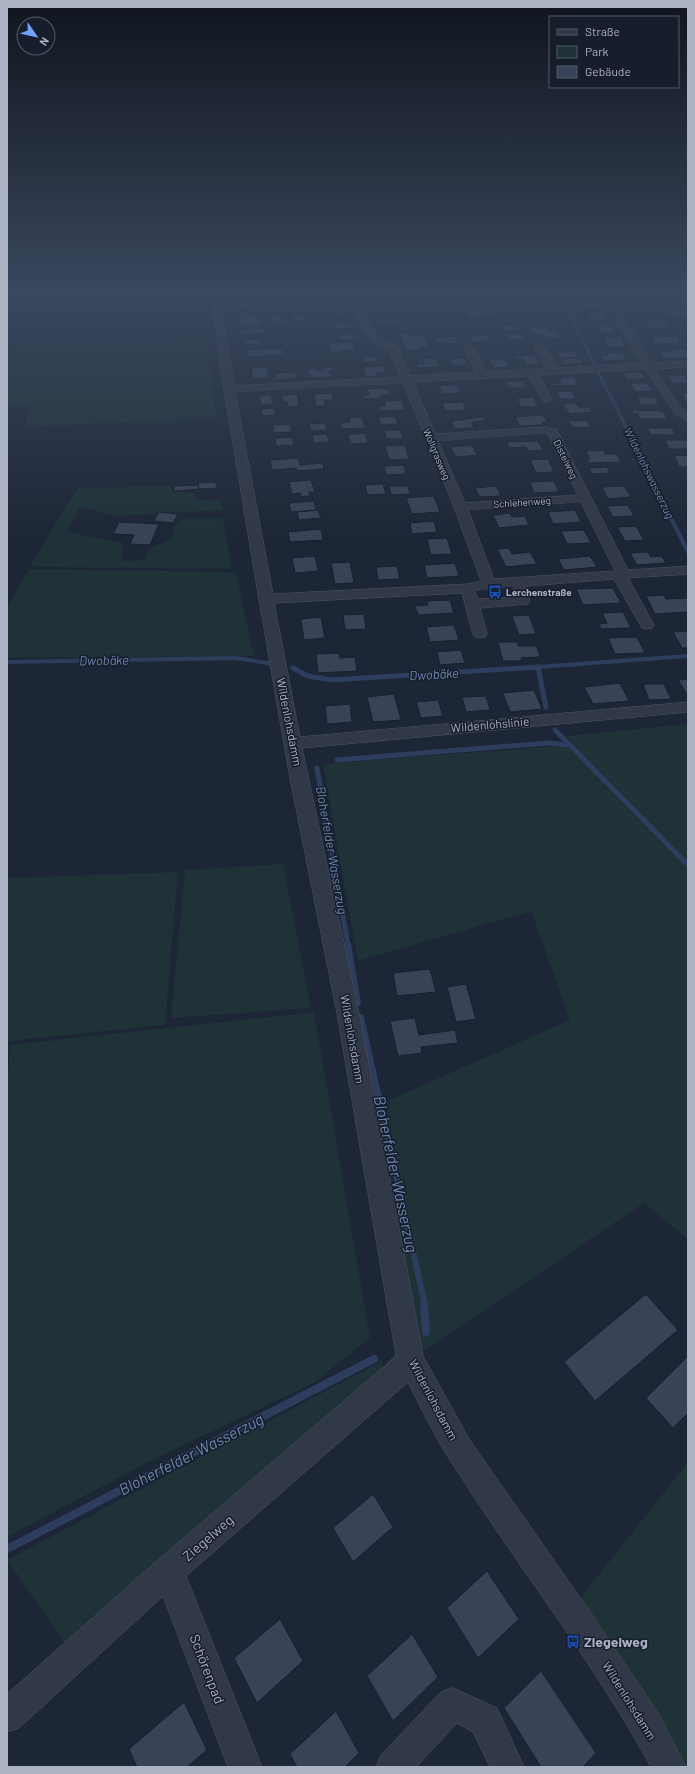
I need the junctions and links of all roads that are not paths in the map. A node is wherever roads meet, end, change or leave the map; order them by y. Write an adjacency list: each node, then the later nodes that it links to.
1 (532, 373): 9 (street)
2 (227, 374): 8 (street, Wildenlohsdamm)
3 (403, 374): 7 (street, Wollgrasweg)
4 (512, 374): 6 (street)
5 (654, 374): 10 (street)
6 (482, 375): 7 (street)
7 (405, 379): 8 (street); 11 (street, Wollgrasweg)
8 (229, 389): 19 (street, Wildenlohsdamm)
9 (547, 399)
10 (685, 414)
11 (430, 438): 12 (street, Distelweg); 13 (street, Wollgrasweg)
12 (584, 498): 13 (street, Schlehenweg); 15 (street, Distelweg)
13 (460, 507): 17 (street, Wollgrasweg)
14 (688, 570): 15 (street)
15 (622, 575): 16 (street); 21 (street)
16 (519, 582): 17 (street); 20 (street)
17 (489, 584): 18 (street)
18 (468, 588): 19 (street); 20 (street)
19 (266, 599): 24 (street, Wildenlohsdamm)
20 (472, 604): 22 (street)
21 (647, 625)
22 (480, 634)
23 (688, 707): 24 (street, Wildenlohslinie)
24 (293, 743): 25 (street, Wildenlohsdamm)
25 (410, 1360): 26 (street, Ziegelweg); 31 (street, Wildenlohsdamm)
26 (169, 1571): 27 (street, Ziegelweg); 28 (street, Schörenpad)
27 (7, 1716)
28 (245, 1767)
29 (393, 1767): 30 (street)
30 (508, 1767)
31 (669, 1767)

